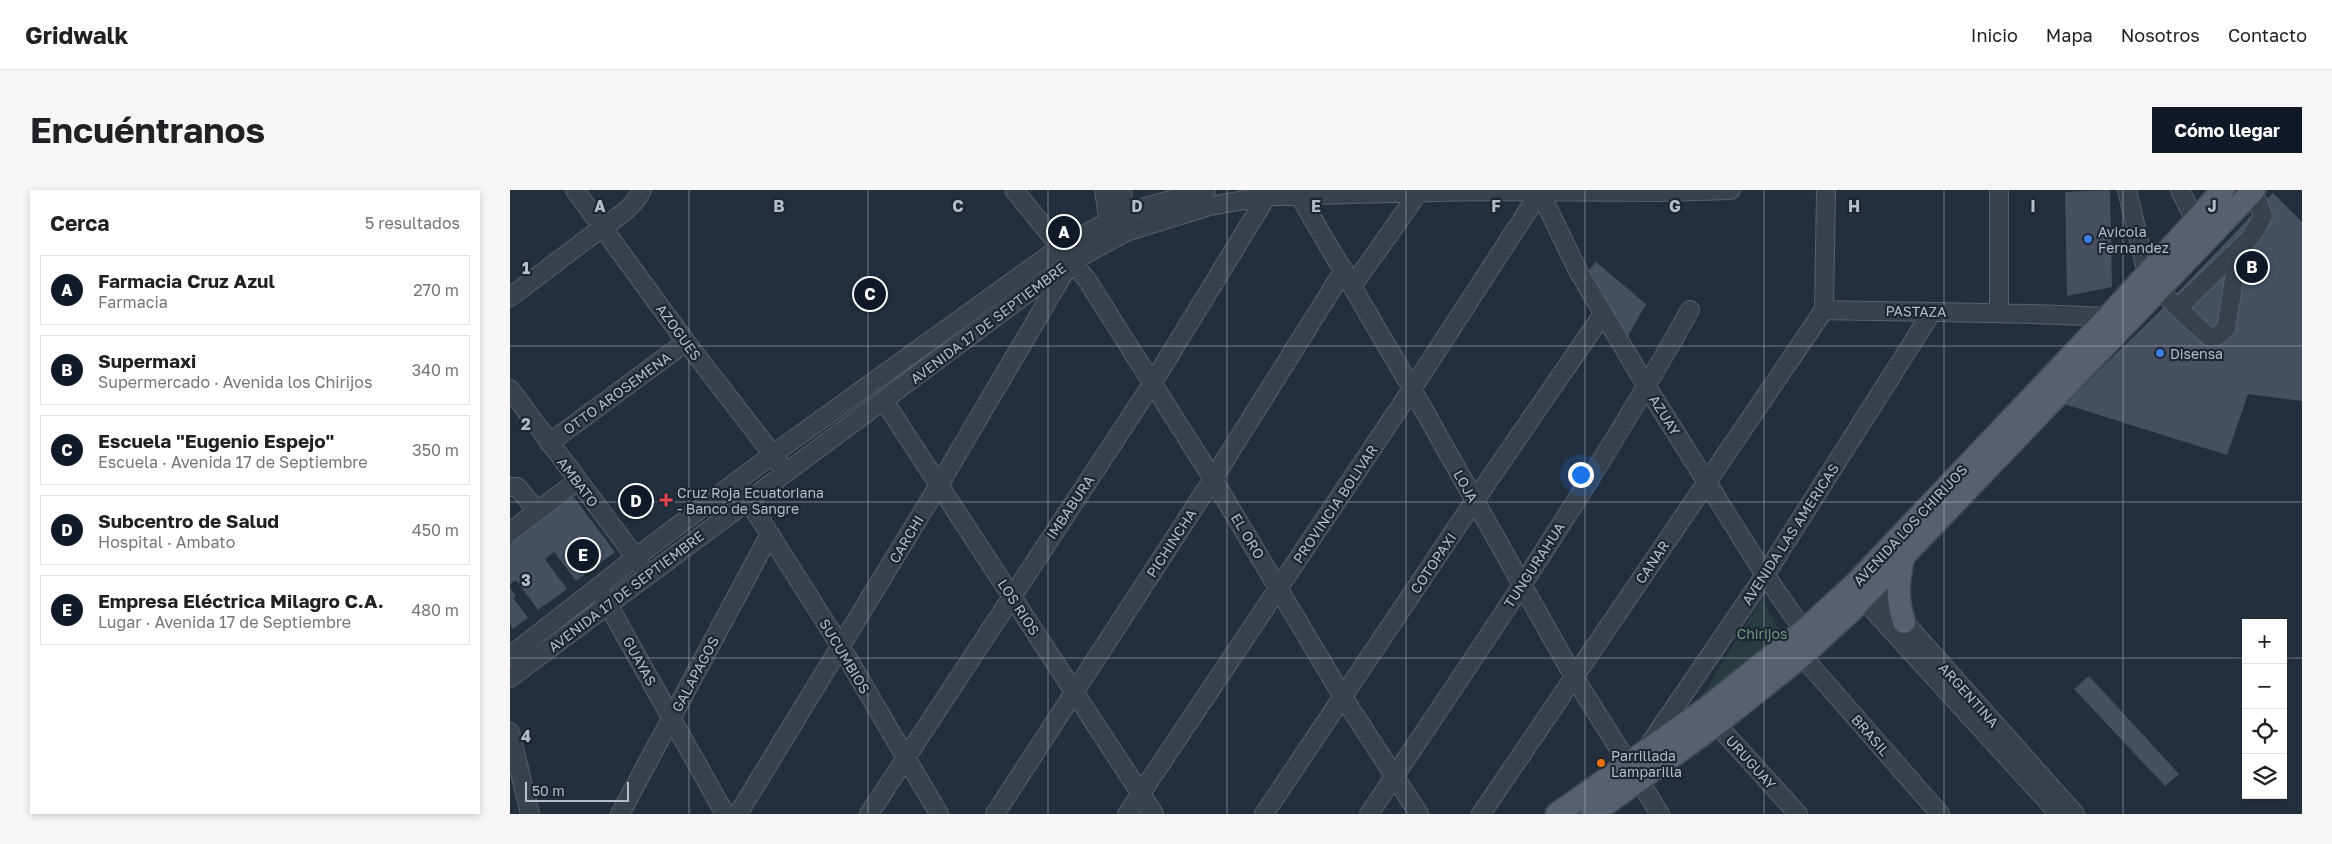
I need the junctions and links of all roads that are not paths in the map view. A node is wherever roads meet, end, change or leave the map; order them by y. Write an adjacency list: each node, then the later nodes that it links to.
1 (575, 190): 22 (street, AZOGUES)
2 (642, 190): 22 (street)
3 (1014, 190): 24 (street, EL ORO)
4 (1104, 190): 20 (street)
5 (1122, 190): 20 (street)
6 (1206, 190): 20 (street, AVENIDA 17 DE SEPTIEMBRE)
7 (1731, 190): 14 (street, AVENIDA 17 DE SEPTIEMBRE)
8 (1826, 190): 32 (street)
9 (1999, 190): 33 (street)
10 (2127, 190): 28 (street)
11 (2180, 190): 21 (street)
12 (2223, 190): 21 (main road, AVENIDA LOS CHIRIJOS)
13 (1479, 191): 15 (street, AVENIDA 17 DE SEPTIEMBRE); 16 (street, AVENIDA 17 DE SEPTIEMBRE)
14 (1682, 191): 16 (street, AVENIDA 17 DE SEPTIEMBRE)
15 (1419, 192): 18 (street, AVENIDA 17 DE SEPTIEMBRE); 27 (street, PICHINCHA)
16 (1540, 192): 35 (street, AZUAY); 41 (street, PROVINCIA BOLIVAR)
17 (2252, 192): 25 (street); 28 (main road, AVENIDA LOS CHIRIJOS)
18 (1302, 194): 19 (street, AVENIDA 17 DE SEPTIEMBRE); 27 (street, LOJA)
19 (1267, 196): 23 (street, AVENIDA 17 DE SEPTIEMBRE); 38 (street, IMBABURA)
20 (1116, 217): 23 (street); 24 (street, AVENIDA 17 DE SEPTIEMBRE)
21 (2196, 222): 28 (main road, AVENIDA LOS CHIRIJOS)
22 (602, 227): 29 (street); 37 (street, AZOGUES)
23 (1119, 236): 26 (street, AVENIDA 17 DE SEPTIEMBRE)
24 (1059, 248): 26 (street, EL ORO); 44 (street, AVENIDA 17 DE SEPTIEMBRE)
25 (2238, 249): 30 (street); 30 (street)
26 (1071, 262): 38 (street, EL ORO); 42 (street, AVENIDA 17 DE SEPTIEMBRE); 49 (street, CARCHI)
27 (1348, 278): 41 (street, LOJA); 46 (street, PICHINCHA)
28 (2153, 282): 30 (street); 36 (main road, AVENIDA LOS CHIRIJOS)
29 (510, 297)
30 (2178, 308)
31 (1690, 310): 39 (street, TUNGURAHUA)
32 (1824, 310): 34 (street, PASTAZA); 48 (street, CANAR)
33 (1999, 311): 34 (street, PASTAZA); 36 (street, PASTAZA)
34 (1932, 312): 59 (street, AVENIDA LAS AMERICAS)
35 (1604, 314): 39 (street, AZUAY); 52 (street, COTOPAXI)
36 (2115, 323): 56 (main road, AVENIDA LOS CHIRIJOS); 62 (main road, AVENIDA LOS CHIRIJOS)
37 (686, 342): 43 (street, OTTO AROSEMENA); 44 (street, AZOGUES)
38 (1152, 384): 46 (street, EL ORO); 64 (street, IMBABURA)
39 (1647, 387): 48 (street, AZUAY); 60 (street, TUNGURAHUA)
40 (510, 389): 43 (street, AMBATO)
41 (1412, 389): 52 (street, LOJA); 63 (street, PROVINCIA BOLIVAR)
42 (884, 401): 45 (street, AVENIDA 17 DE SEPTIEMBRE); 49 (street, LOS RIOS)
43 (549, 443): 47 (street, AMBATO)
44 (772, 455): 45 (street, AZOGUES); 57 (street, AVENIDA 17 DE SEPTIEMBRE)
45 (786, 471): 51 (street, AVENIDA 17 DE SEPTIEMBRE)
46 (1213, 479): 63 (street, EL ORO); 72 (street, PICHINCHA)
47 (577, 481): 53 (street); 57 (street, AMBATO)
48 (1706, 482): 59 (street, AZUAY); 70 (street, CANAR)
49 (940, 485): 64 (street, LOS RIOS); 68 (street, CARCHI)
50 (510, 487): 53 (street)
51 (748, 500): 55 (street, SUCUMBIOS); 58 (street, AVENIDA 17 DE SEPTIEMBRE)
52 (1474, 500): 60 (street, LOJA); 73 (street, COTOPAXI)
53 (537, 511): 54 (street)
54 (510, 532)
55 (770, 534): 68 (street, SUCUMBIOS); 74 (street, GALAPAGOS)
56 (1903, 557): 62 (main road, AVENIDA LOS CHIRIJOS); 66 (main road)
57 (635, 558): 58 (street, AMBATO); 61 (street, AVENIDA 17 DE SEPTIEMBRE)
58 (649, 574): 65 (street, AVENIDA 17 DE SEPTIEMBRE)
59 (1765, 575): 67 (street, AZUAY); 78 (street, AVENIDA LAS AMERICAS)
60 (1522, 586): 70 (street, LOJA); 79 (street, TUNGURAHUA)
61 (598, 587): 65 (street, GUAYAS); 69 (street, AVENIDA 17 DE SEPTIEMBRE)
62 (1863, 587): 66 (street, ARGENTINA); 67 (main road, AVENIDA LOS CHIRIJOS); 99 (street, ARGENTINA)
63 (1279, 588): 73 (street, EL ORO); 80 (street, PROVINCIA BOLIVAR)
64 (1011, 595): 72 (street, LOS RIOS); 77 (street, IMBABURA)
65 (608, 603): 71 (street, AVENIDA 17 DE SEPTIEMBRE); 74 (street, GUAYAS)
66 (1904, 622): 100 (street, ARGENTINA)
67 (1806, 644): 75 (main road, AVENIDA LOS CHIRIJOS); 98 (street, BRASIL)
68 (841, 647): 77 (street, SUCUMBIOS); 85 (street, CARCHI)
69 (510, 656)
70 (1574, 677): 78 (street, LOJA); 94 (street, CANAR)
71 (510, 678)
72 (1074, 691): 80 (street, LOS RIOS); 88 (street, PICHINCHA)
73 (1343, 697): 79 (street, EL ORO); 91 (street, COTOPAXI)
74 (672, 717): 83 (street, GALAPAGOS); 84 (street, GUAYAS)
75 (1710, 717): 78 (main road, AVENIDA LOS CHIRIJOS); 97 (street, URUGUAY)
76 (510, 732): 82 (street)
77 (906, 757): 86 (street, IMBABURA); 87 (street, SUCUMBIOS)
78 (1636, 765): 81 (main road, AVENIDA LOS CHIRIJOS); 95 (main road, AVENIDA LOS CHIRIJOS); 96 (street, LOJA)
79 (1394, 776): 92 (street, TUNGURAHUA); 93 (street, EL ORO)
80 (1141, 793): 89 (street, PROVINCIA BOLIVAR); 90 (street, LOS RIOS)
81 (1600, 810)
82 (530, 814)
83 (620, 814)
84 (725, 814)
85 (738, 814)
86 (868, 814)
87 (939, 814)
88 (994, 814)
89 (1127, 814)
90 (1154, 814)
91 (1264, 814)
92 (1369, 814)
93 (1419, 814)
94 (1481, 814)
95 (1557, 814)
96 (1660, 814)
97 (1798, 814)
98 (1940, 814)
99 (2059, 814)
100 (2075, 814)

